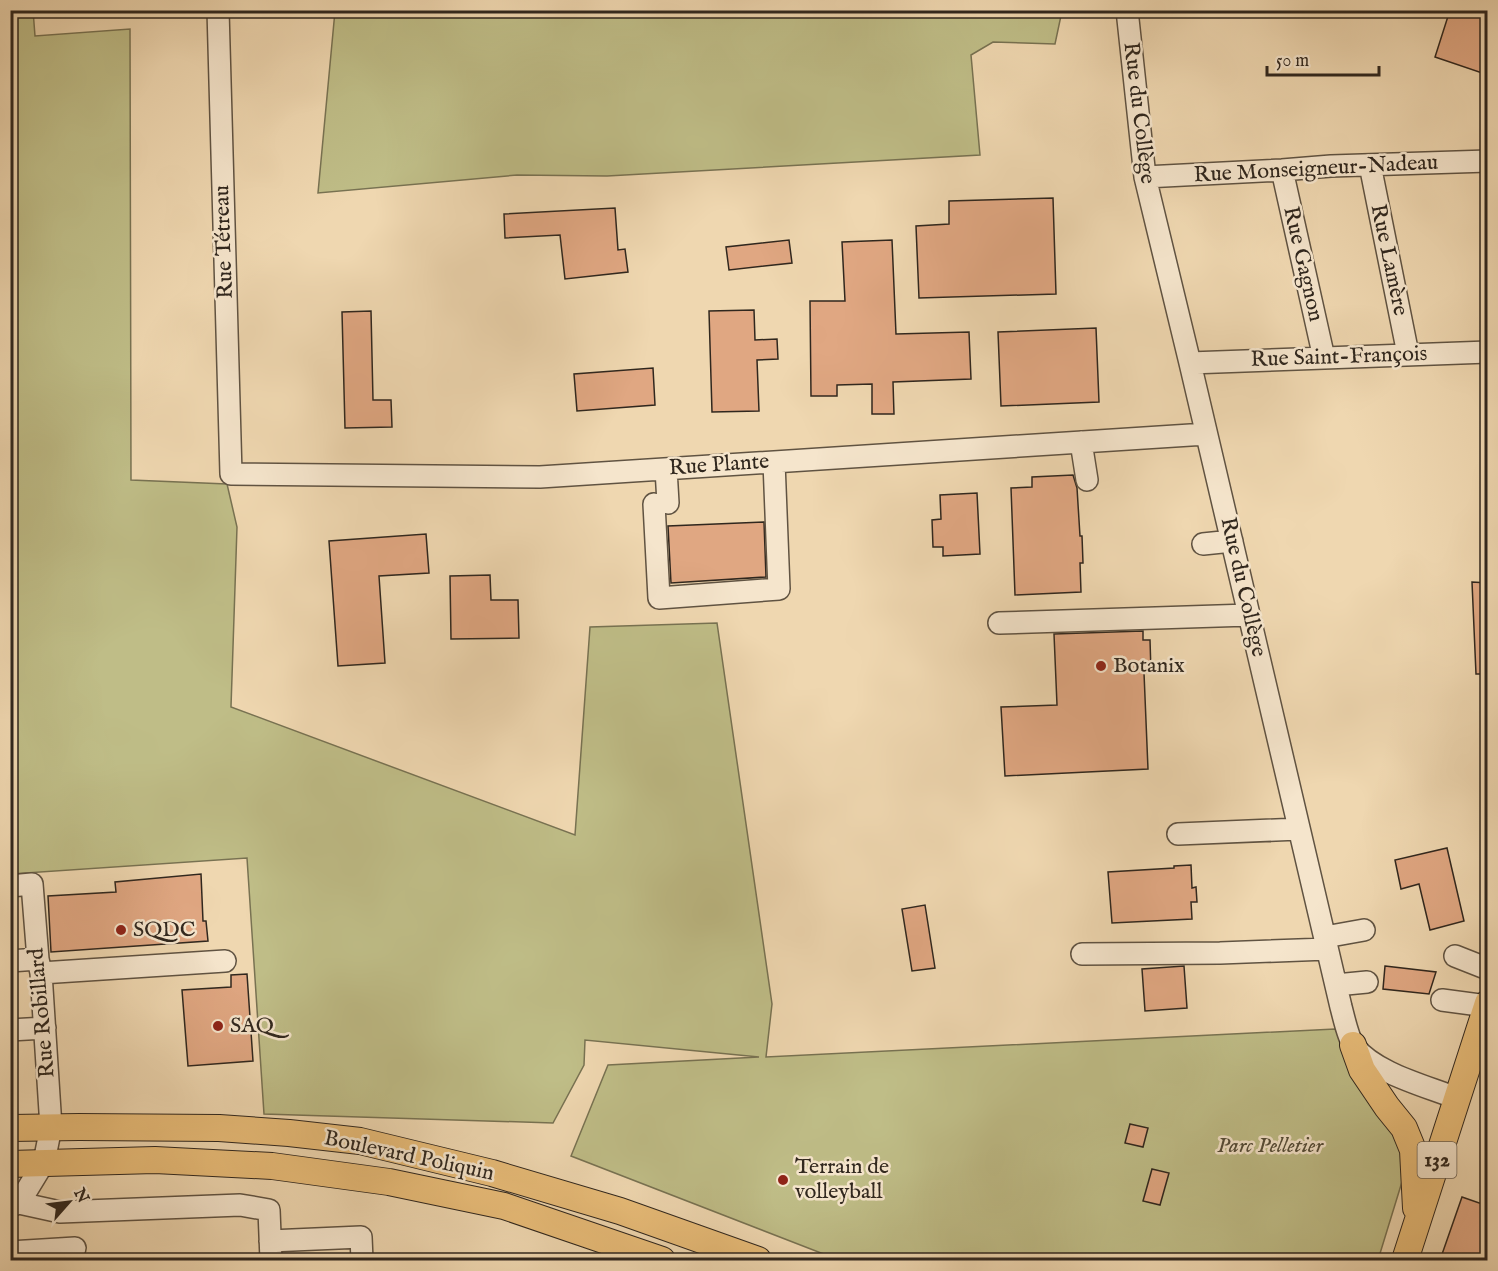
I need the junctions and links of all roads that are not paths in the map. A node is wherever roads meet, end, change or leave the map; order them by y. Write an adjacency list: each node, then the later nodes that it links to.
1 (218, 10): 15 (street, Rue Tétreau)
2 (1127, 10): 6 (street, Rue du Collège)
3 (1488, 161): 4 (street, Rue Monseigneur-Nadeau)
4 (1370, 165): 5 (street, Rue Monseigneur-Nadeau); 8 (street, Rue Lamère)
5 (1282, 170): 6 (street, Rue Monseigneur-Nadeau); 9 (street, Rue Gagnon)
6 (1145, 177): 10 (street, Rue du Collège)
7 (1488, 351): 8 (street, Rue Saint-François)
8 (1408, 354): 9 (street, Rue Saint-François)
9 (1324, 358): 10 (street, Rue Saint-François)
10 (1190, 363): 11 (street, Rue du Collège)
11 (1206, 434): 12 (street, Rue Plante); 17 (street, Rue du Collège)
12 (1081, 442): 13 (street, Rue Plante); 16 (street)
13 (774, 462): 14 (street, Rue Plante); 14 (street)
14 (666, 469): 15 (street, Rue Plante)
15 (231, 474)
16 (1087, 480)
17 (1232, 541): 18 (street); 19 (street, Rue du Collège)
18 (1203, 544)
19 (1249, 615): 20 (street); 21 (street, Rue du Collège)
20 (999, 624)
21 (1299, 829): 22 (street); 25 (street, Rue du Collège)
22 (1178, 834)
23 (10, 886): 30 (street, Rue Robillard)
24 (1365, 930): 25 (street)
25 (1326, 943): 26 (street); 33 (street, Rue du Collège)
26 (1082, 954)
27 (1455, 956): 31 (street)
28 (10, 961): 30 (street)
29 (225, 961): 30 (street)
30 (40, 966): 36 (street, Rue Robillard)
31 (1488, 969)
32 (1367, 982): 33 (street)
33 (1336, 985): 38 (street, Rue du Collège)
34 (1442, 1000): 35 (street)
35 (1487, 1005): 39 (main road, 132)
36 (45, 1028): 37 (street); 40 (street, Rue Robillard)
37 (10, 1030)
38 (1353, 1045): 39 (street); 45 (main road)
39 (1456, 1098): 45 (main road, 132)
40 (51, 1127): 41 (main road, Boulevard Poliquin); 42 (street, Rue Robillard); 51 (main road, Boulevard Poliquin)
41 (10, 1128)
42 (44, 1162): 43 (main road, Boulevard Poliquin); 44 (street); 50 (main road, Boulevard Poliquin)
43 (10, 1164)
44 (15, 1204): 47 (street)
45 (1417, 1223): 52 (main road, 132)
46 (75, 1248): 48 (street)
47 (271, 1251): 49 (street)
48 (10, 1252)
49 (362, 1260)
50 (662, 1260)
51 (758, 1260)
52 (1405, 1260)

